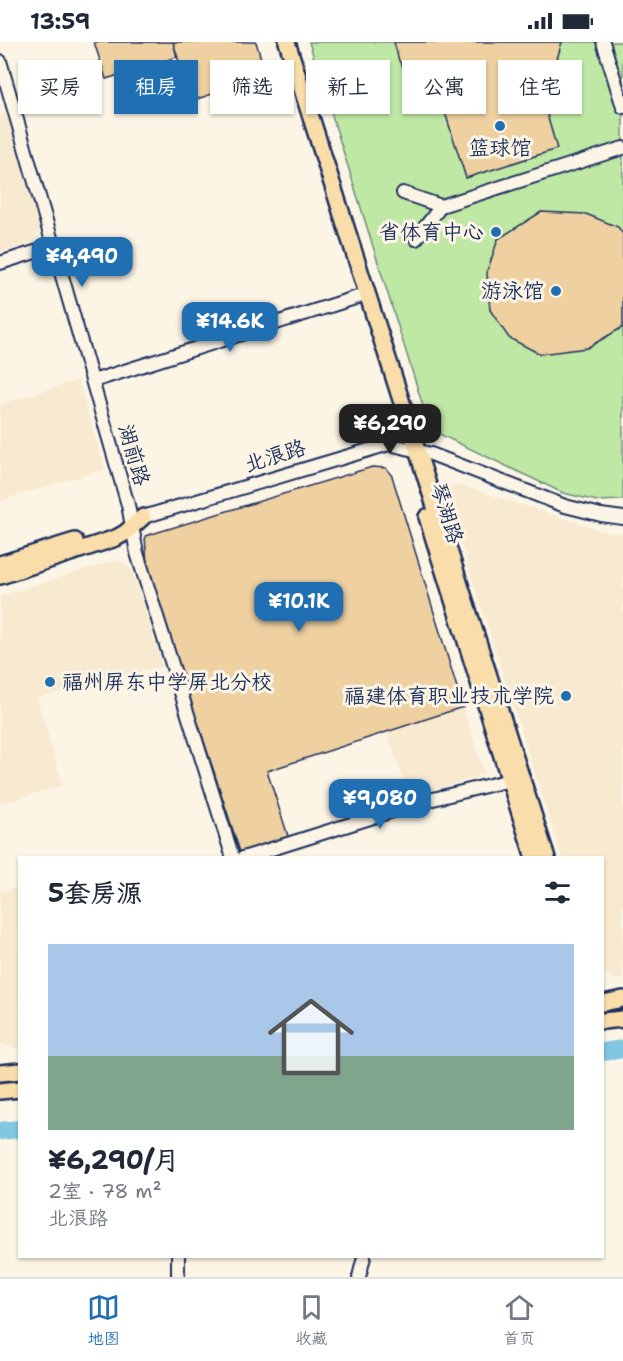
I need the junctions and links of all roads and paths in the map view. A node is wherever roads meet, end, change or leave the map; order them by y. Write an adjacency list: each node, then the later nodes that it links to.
1 (278, 42): 12 (main road, 琴湖路)
2 (287, 42): 14 (main road)
3 (603, 42): 5 (street)
4 (0, 61): 10 (street, 湖前路)
5 (623, 107)
6 (623, 148): 8 (street)
7 (403, 193): 8 (street)
8 (441, 206): 9 (street)
9 (416, 239)
10 (54, 246): 11 (street); 13 (street, 湖前路)
11 (0, 262)
12 (358, 297): 13 (street); 14 (main road, 琴湖路)
13 (93, 381): 16 (street, 湖前路)
14 (410, 448): 15 (street, 北浪路); 16 (street, 北浪路); 19 (main road, 琴湖路); 23 (main road)
15 (623, 518)
16 (135, 522): 17 (main road, 北浪路); 18 (main road, 北浪路); 20 (street, 湖前路)
17 (0, 564)
18 (0, 576)
19 (510, 780): 21 (street); 22 (main road, 琴湖路)
20 (232, 856)
21 (249, 856)
22 (533, 856)
23 (546, 856)
24 (623, 999): 25 (main road)
25 (604, 1003)
26 (623, 1018): 27 (main road)
27 (604, 1021)
28 (18, 1071): 29 (main road)
29 (0, 1073)
30 (18, 1089): 31 (main road)
31 (0, 1091)
32 (178, 1258): 34 (street)
33 (364, 1258): 35 (street)
34 (178, 1277)
35 (359, 1277)

